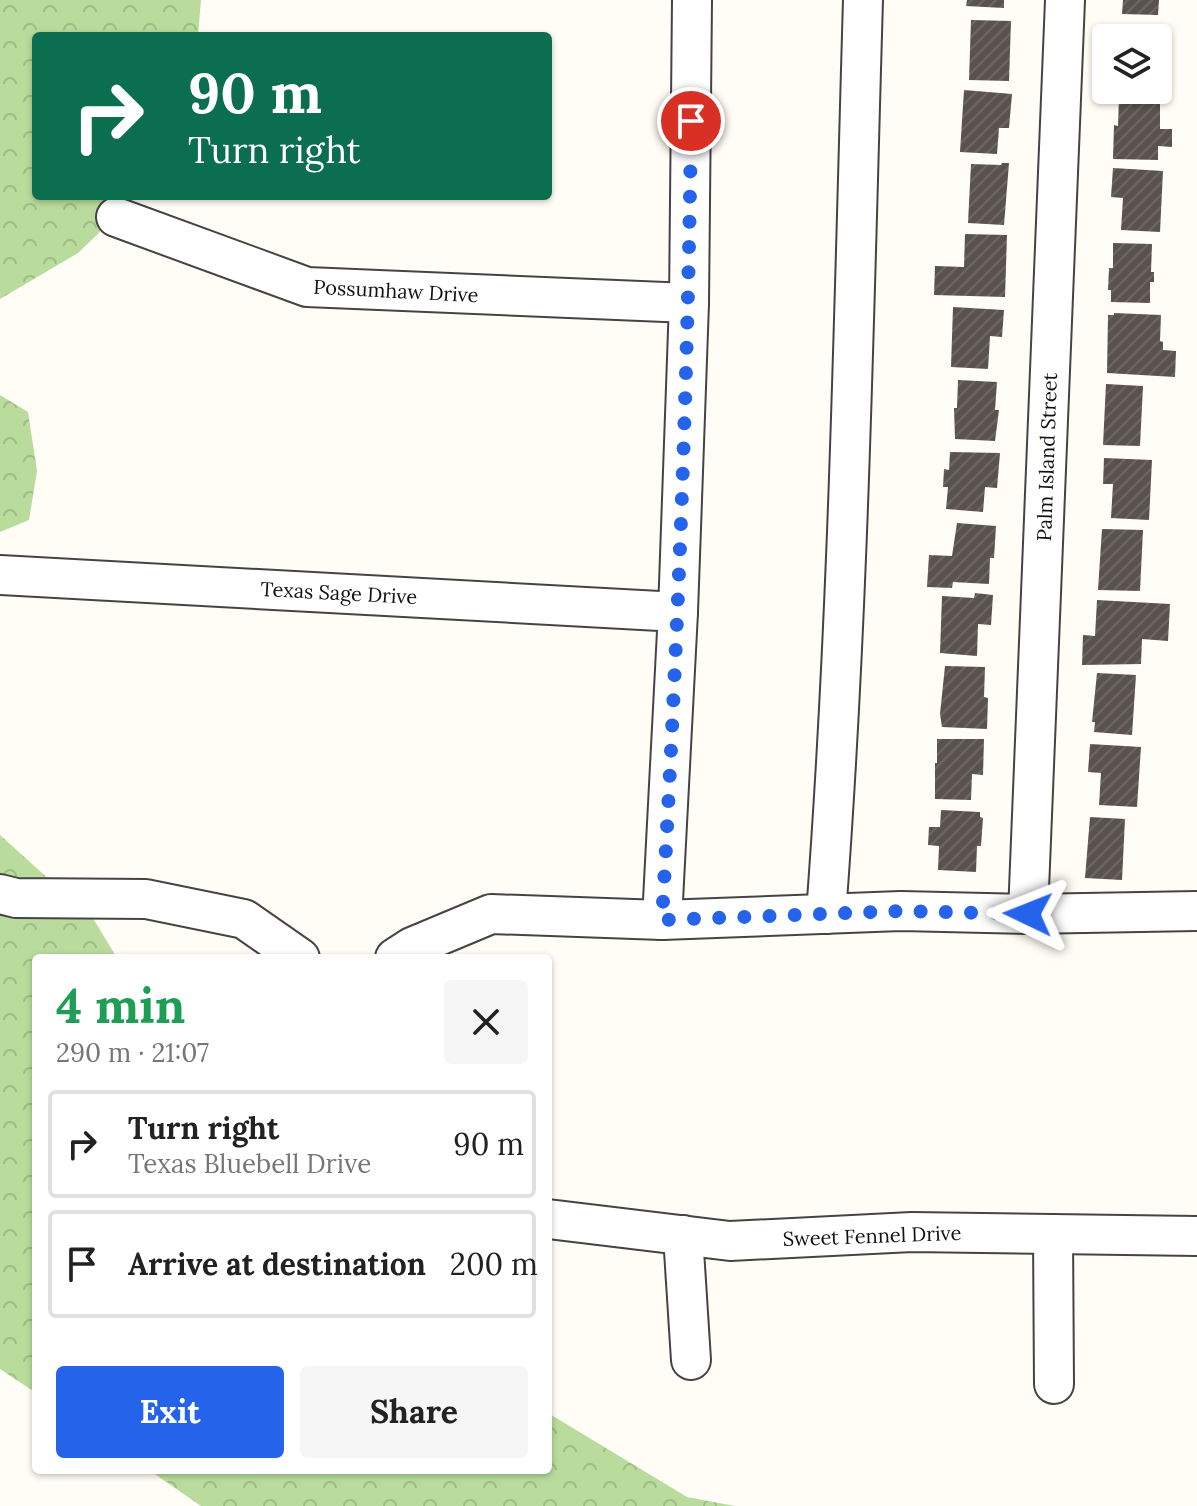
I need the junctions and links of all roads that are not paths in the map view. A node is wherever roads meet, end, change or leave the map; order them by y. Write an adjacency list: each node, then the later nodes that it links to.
1 (692, 0): 5 (street)
2 (863, 0): 10 (street)
3 (1065, 0): 11 (street, Palm Island Street)
4 (116, 217): 5 (street, Possumhaw Drive)
5 (689, 303): 7 (street)
6 (0, 575): 7 (street, Texas Sage Drive)
7 (678, 612): 12 (street)
8 (0, 894): 13 (street)
9 (1197, 911): 11 (street)
10 (826, 914): 11 (street); 12 (street)
11 (1028, 914)
12 (662, 920): 14 (street)
13 (294, 954)
14 (401, 954)
15 (552, 1219): 17 (street, Sweet Fennel Drive)
16 (1053, 1234): 17 (street, Sweet Fennel Drive); 18 (street, Sweet Fennel Drive); 20 (street)
17 (683, 1235): 19 (street)
18 (1197, 1236)
19 (691, 1360)
20 (1054, 1384)

